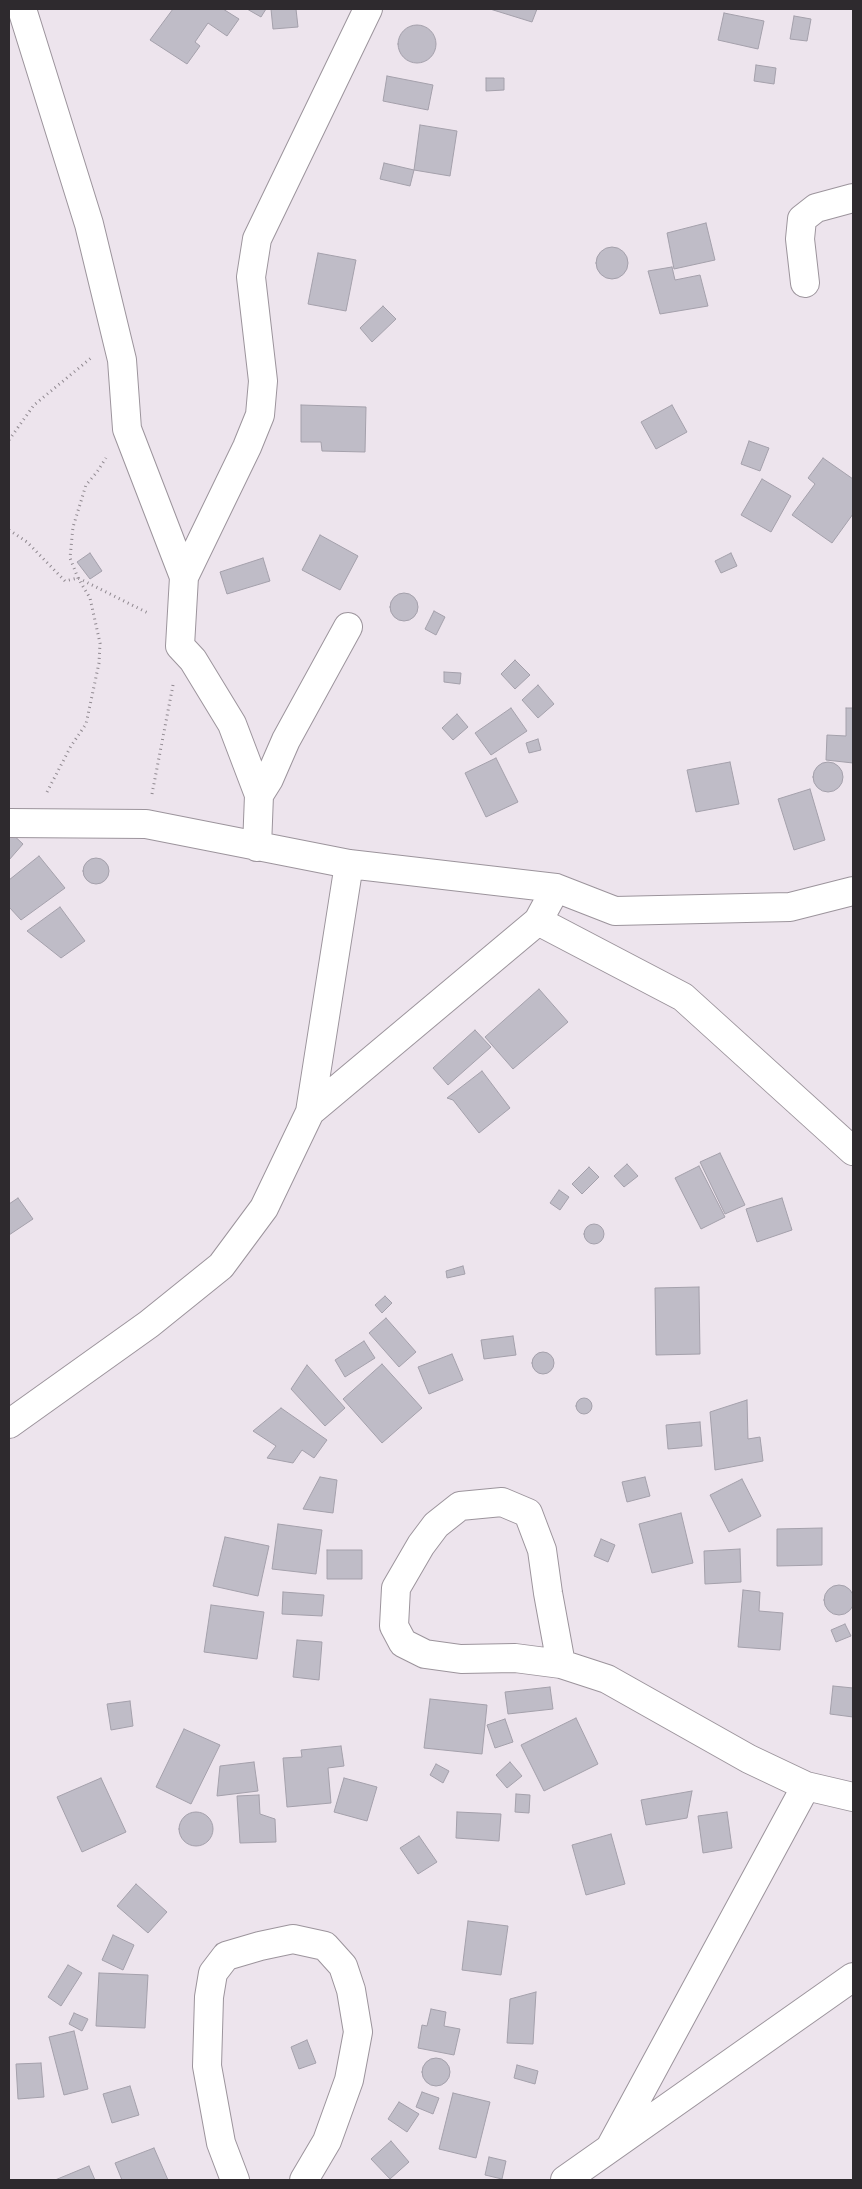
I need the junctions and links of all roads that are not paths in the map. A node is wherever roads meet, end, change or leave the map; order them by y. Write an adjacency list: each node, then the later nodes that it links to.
1 (22, 9): 5 (street)
2 (368, 9): 5 (street)
3 (853, 198): 4 (street)
4 (805, 283)
5 (184, 577): 7 (street)
6 (348, 627): 7 (street)
7 (259, 795): 9 (street)
8 (20, 822): 9 (street)
9 (257, 847): 10 (street)
10 (349, 864): 11 (street); 14 (street)
11 (556, 888): 12 (street); 13 (street)
12 (853, 891)
13 (538, 920): 14 (street); 15 (street)
14 (310, 1112): 16 (street)
15 (853, 1151)
16 (9, 1424)
17 (562, 1664): 17 (street); 18 (street)
18 (806, 1786): 19 (street); 21 (street)
19 (853, 1797)
20 (853, 1977): 21 (street)
21 (610, 2148): 24 (street)
22 (235, 2180): 23 (street)
23 (304, 2180)
24 (565, 2180)

